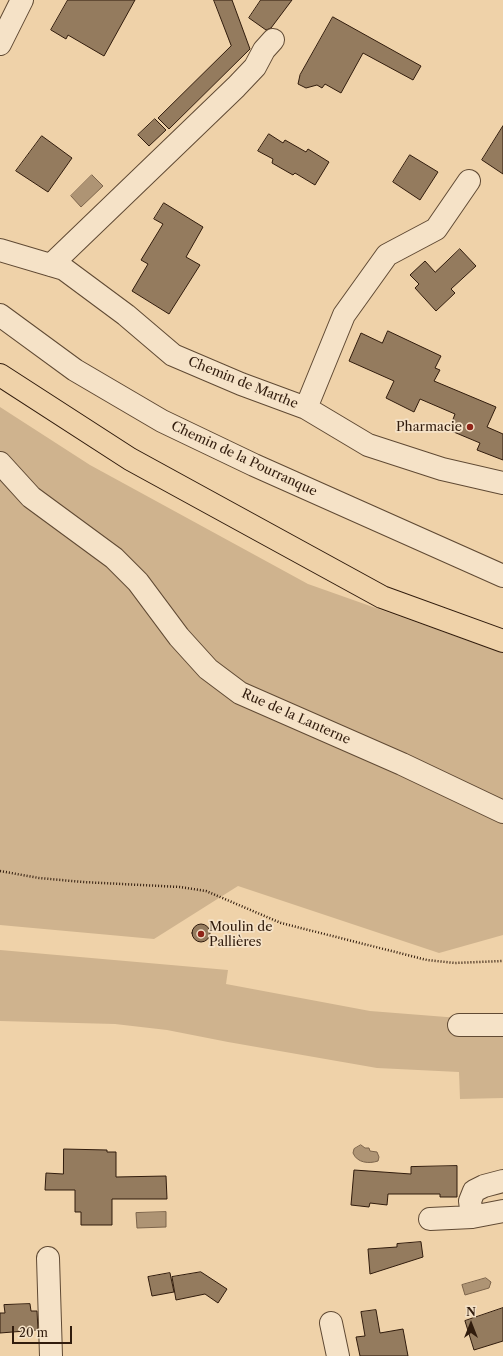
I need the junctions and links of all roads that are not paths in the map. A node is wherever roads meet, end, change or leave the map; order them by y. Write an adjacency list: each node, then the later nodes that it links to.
1 (22, 0): 3 (street)
2 (274, 40): 6 (street)
3 (0, 44)
4 (469, 181): 9 (street)
5 (0, 250): 6 (street, Chemin de Marthe)
6 (51, 265): 9 (street, Chemin de Marthe)
7 (0, 315): 13 (street, Chemin de la Pourranque)
8 (0, 374): 12 (main road)
9 (306, 408): 11 (street, Chemin de Marthe)
10 (0, 463): 16 (street, Rue de la Lanterne)
11 (503, 483)
12 (311, 559): 14 (main road); 15 (main road)
13 (503, 576)
14 (503, 625)
15 (503, 641)
16 (503, 812)
17 (459, 1025): 18 (street)
18 (503, 1025)
19 (503, 1181): 21 (street)
20 (503, 1212): 21 (street)
21 (472, 1217): 22 (street)
22 (430, 1220)
23 (48, 1258): 25 (street)
24 (330, 1323): 26 (street)
25 (51, 1356)
26 (338, 1356)

